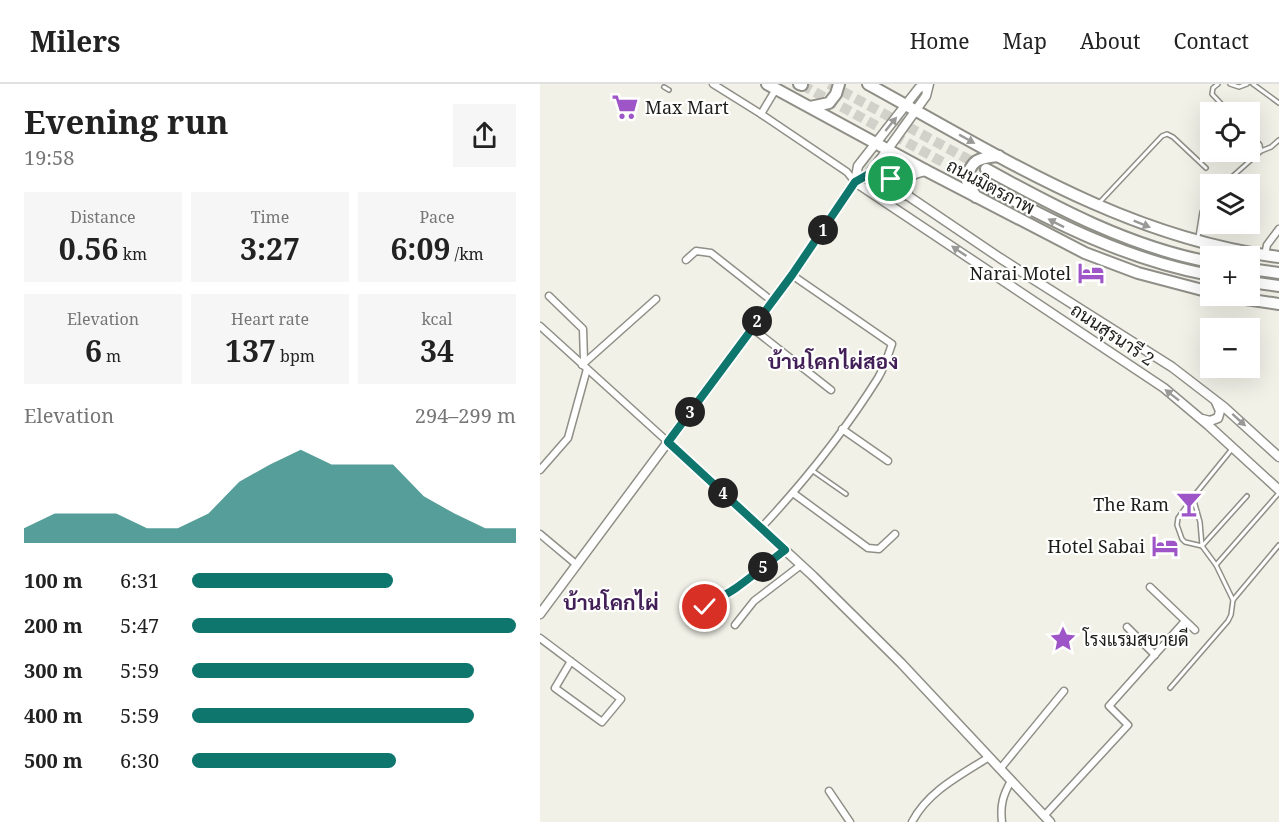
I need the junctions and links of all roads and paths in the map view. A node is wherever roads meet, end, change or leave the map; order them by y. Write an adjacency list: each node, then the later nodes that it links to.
1 (713, 84): 14 (street)
2 (838, 84): 12 (highway)
3 (868, 84): 13 (highway, ถนนมิตรภาพ)
4 (1218, 84): 10 (lane)
5 (1230, 84): 6 (lane)
6 (1247, 84)
7 (1252, 84): 11 (lane)
8 (928, 85): 13 (main road)
9 (772, 86): 12 (highway, ถนนมิตรภาพ); 14 (street)
10 (1220, 102)
11 (1279, 103)
12 (810, 107): 16 (highway, ถนนมิตรภาพ)
13 (911, 108): 16 (main road, one-way to 13); 18 (main road); 20 (highway, ถนนมิตรภาพ, one-way to 20)
14 (761, 114): 26 (street)
15 (1279, 140): 19 (lane)
16 (876, 142): 18 (highway, ถนนมิตรภาพ); 26 (main road)
17 (1260, 145): 19 (lane)
18 (888, 149): 23 (highway, ถนนมิตรภาพ); 24 (main road); 28 (main road)
19 (1261, 151): 25 (lane)
20 (999, 156): 30 (highway); 31 (highway, ถนนมิตรภาพ)
21 (1206, 168): 31 (lane)
22 (986, 169): 37 (highway, ถนนมิตรภาพ)
23 (925, 170): 29 (highway); 30 (highway, ถนนมิตรภาพ)
24 (869, 174): 26 (main road); 28 (main road, ถนนสุรนารี 2)
25 (1235, 174)
26 (855, 182): 42 (main road); 56 (main road, ถนนสุรนารี 2, one-way to 26)
27 (979, 182): 40 (highway, ถนนมิตรภาพ, one-way to 27)
28 (895, 187): 29 (main road, ถนนสุรนารี 2)
29 (906, 194): 55 (main road, ถนนสุรนารี 2)
30 (976, 197): 45 (highway, ถนนมิตรภาพ)
31 (1098, 206): 34 (highway, ถนนมิตรภาพ, one-way to 34)
32 (1200, 224): 34 (lane)
33 (1279, 229): 35 (street)
34 (1197, 242): 35 (highway, ถนนมิตรภาพ)
35 (1265, 256): 36 (highway, ถนนมิตรภาพ)
36 (1279, 257)
37 (1200, 259)
38 (686, 260): 48 (street)
39 (1260, 270): 41 (highway)
40 (1200, 272)
41 (1279, 273)
42 (792, 275): 48 (main road); 57 (street)
43 (1260, 283): 44 (highway)
44 (1279, 286)
45 (1200, 289)
46 (549, 296): 53 (street)
47 (656, 299): 53 (street)
48 (772, 301): 52 (main road)
49 (1260, 301): 50 (highway)
50 (1279, 304)
51 (540, 326): 53 (street)
52 (752, 328): 54 (street); 58 (main road)
53 (584, 365): 58 (street); 62 (street)
54 (831, 390)
55 (1215, 399): 56 (main road); 60 (main road, ถนนสุรนารี 2, one-way to 60)
56 (1201, 418): 59 (main road, ถนนสุรนารี 2)
57 (842, 429): 61 (street); 63 (street)
58 (668, 442): 69 (main road); 75 (main road)
59 (1233, 447): 64 (main road, ถนนสุรนารี 2); 68 (lane)
60 (1279, 457)
61 (888, 461)
62 (540, 470)
63 (812, 471): 65 (street); 66 (lane)
64 (1279, 491): 77 (lane)
65 (793, 493): 69 (street); 71 (street)
66 (846, 494)
67 (1247, 496): 73 (lane)
68 (1193, 497): 73 (lane); 73 (lane)
69 (760, 528): 74 (main road)
70 (540, 534): 75 (street)
71 (895, 534)
72 (1279, 545): 79 (lane)
73 (1202, 546): 77 (lane)
74 (785, 550): 76 (main road); 81 (street)
75 (577, 564): 80 (main road)
76 (801, 565): 83 (street); 91 (main road)
77 (1216, 565): 79 (lane)
78 (1149, 587): 82 (street)
79 (1233, 600): 89 (lane)
80 (540, 614)
81 (693, 618)
82 (1185, 621): 85 (street); 87 (street)
83 (735, 625)
84 (1127, 627): 87 (street)
85 (1195, 630)
86 (540, 638): 88 (street)
87 (1155, 655): 95 (street)
88 (571, 661): 88 (street)
89 (1170, 688)
90 (1064, 691): 92 (street)
91 (989, 757): 92 (main road); 97 (street)
92 (1000, 769): 93 (main road)
93 (1011, 781): 95 (main road); 98 (street)
94 (829, 791): 96 (street)
95 (1047, 819)
96 (850, 822)
97 (912, 822)
98 (1002, 822)

